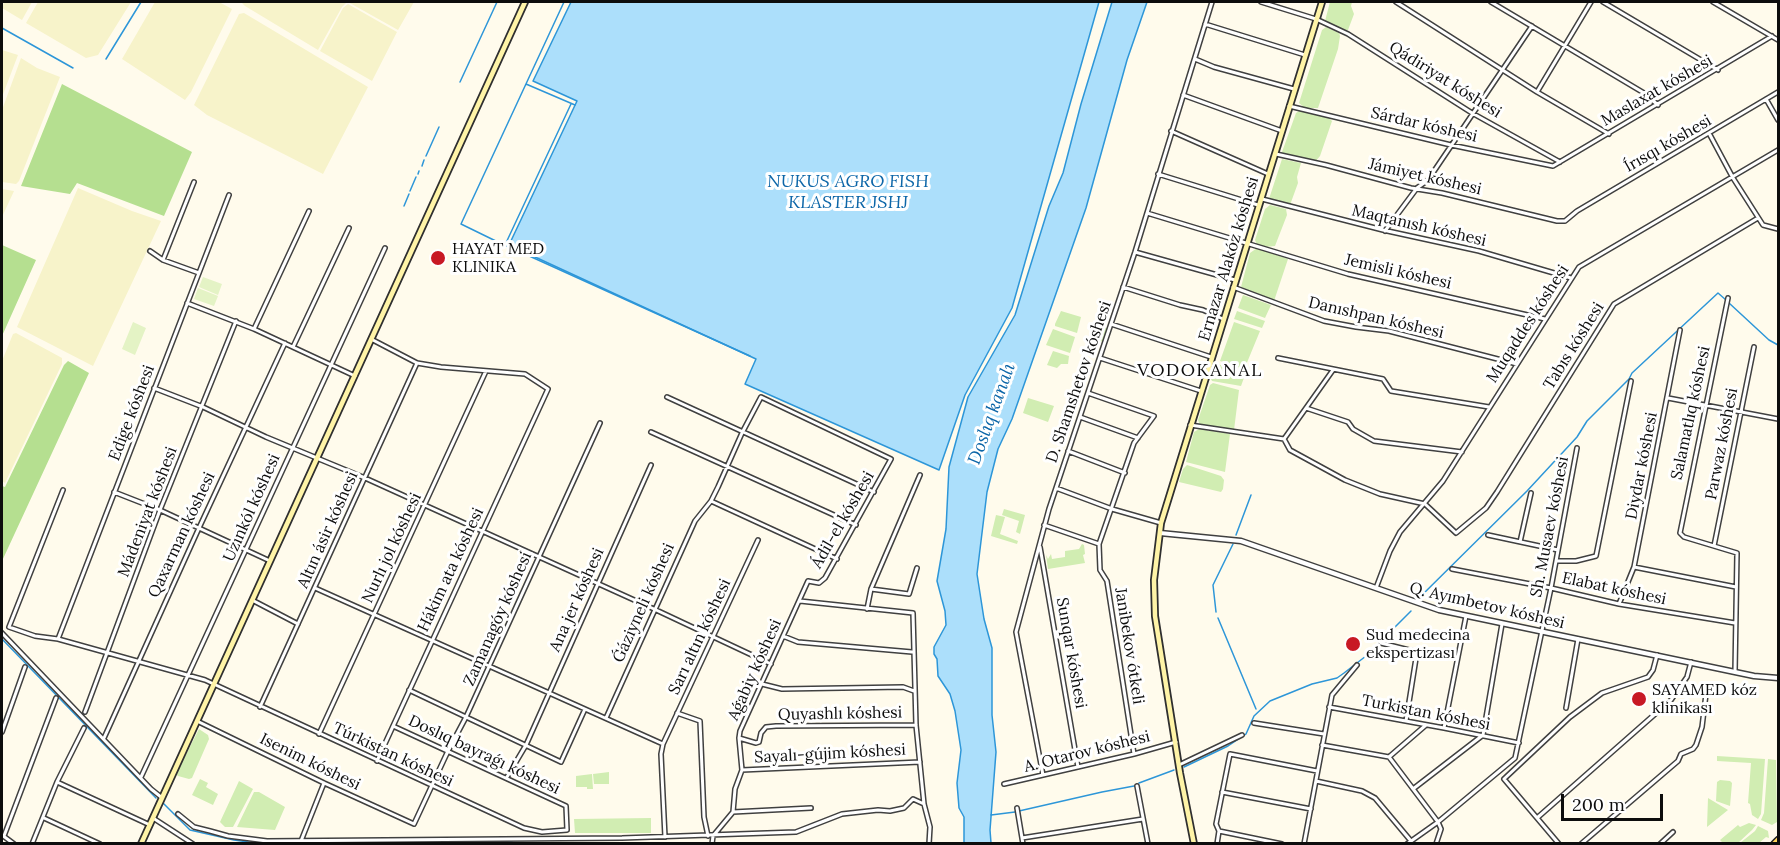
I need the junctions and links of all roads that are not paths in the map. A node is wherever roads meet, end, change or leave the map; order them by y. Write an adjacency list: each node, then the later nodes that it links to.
1 (525, 2): 71 (main road)
2 (1212, 2): 11 (street, D. Shamshetov kóshesi)
3 (1261, 2): 10 (street, Qádiriyat kóshesi)
4 (1322, 2): 10 (main road, Ernazar Alakóz kóshesi)
5 (1396, 2): 18 (street)
6 (1491, 2): 12 (street)
7 (1591, 2): 15 (street)
8 (1603, 2): 19 (street)
9 (1713, 2): 13 (street)
10 (1316, 19): 16 (main road, Ernazar Alakóz kóshesi); 27 (street, Qádiriyat kóshesi)
11 (1205, 24): 16 (street); 17 (street, D. Shamshetov kóshesi)
12 (1532, 26): 15 (street); 18 (street)
13 (1772, 36): 14 (street); 19 (street, Maslaxat kóshesi)
14 (1779, 39)
15 (1566, 46): 21 (street); 25 (street)
16 (1305, 55): 20 (main road, Ernazar Alakóz kóshesi)
17 (1195, 59): 20 (street); 23 (street, D. Shamshetov kóshesi)
18 (1502, 69): 21 (street); 27 (street)
19 (1718, 70): 25 (street, Maslaxat kóshesi)
20 (1294, 89): 26 (main road, Ernazar Alakóz kóshesi)
21 (1537, 92): 31 (street)
22 (1779, 92): 24 (street, Írısqı kóshesi)
23 (1183, 95): 29 (street); 30 (street, D. Shamshetov kóshesi)
24 (1766, 99): 28 (street); 32 (street, Írısqı kóshesi)
25 (1658, 105): 31 (street, Maslaxat kóshesi)
26 (1289, 106): 29 (main road, Ernazar Alakóz kóshesi); 33 (street, Sárdar kóshesi)
27 (1472, 113): 33 (street); 36 (street, Qádiriyat kóshesi)
28 (1779, 120)
29 (1282, 130): 35 (main road, Ernazar Alakóz kóshesi)
30 (1171, 131): 38 (street, D. Shamshetov kóshesi); 39 (street)
31 (1609, 134): 36 (street, Maslaxat kóshesi)
32 (1710, 134): 40 (street); 49 (street, Írısqı kóshesi)
33 (1451, 145): 37 (street, Sárdar kóshesi); 42 (street)
34 (1779, 150): 40 (street, Muqaddes kóshesi)
35 (1274, 154): 39 (main road, Ernazar Alakóz kóshesi); 42 (street, Jámiyet kóshesi)
36 (1560, 162): 37 (street, Maslaxat kóshesi)
37 (1554, 166)
38 (1158, 174): 45 (street); 47 (street, D. Shamshetov kóshesi)
39 (1268, 174): 44 (main road, Ernazar Alakóz kóshesi)
40 (1733, 177): 48 (street); 59 (street, Muqaddes kóshesi)
41 (194, 182): 57 (street)
42 (1417, 188): 49 (street, Jámiyet kóshesi); 52 (street)
43 (229, 195): 58 (street, Edige kóshesi)
44 (1260, 198): 45 (main road, Ernazar Alakóz kóshesi); 52 (street, Maqtanısh kóshesi)
45 (1258, 205): 53 (main road, Ernazar Alakóz kóshesi)
46 (309, 212): 69 (street)
47 (1147, 212): 53 (street, Jemisli kóshesi); 56 (street, D. Shamshetov kóshesi)
48 (1758, 218): 51 (street); 121 (street, Tabıs kóshesi)
49 (1570, 219)
50 (349, 228): 73 (street)
51 (1779, 229)
52 (1385, 231): 59 (street, Maqtanısh kóshesi)
53 (1247, 243): 60 (main road, Ernazar Alakóz kóshesi); 66 (street, Jemisli kóshesi)
54 (385, 248): 79 (street, Uzınkól kóshesi)
55 (150, 251): 57 (street)
56 (1135, 252): 60 (street); 61 (street, D. Shamshetov kóshesi)
57 (163, 260): 58 (street)
58 (199, 273): 64 (street, Edige kóshesi)
59 (1571, 278): 66 (street, Muqaddes kóshesi)
60 (1235, 280): 62 (main road, Ernazar Alakóz kóshesi)
61 (1123, 287): 65 (street); 68 (street, D. Shamshetov kóshesi)
62 (1233, 287): 65 (main road, Ernazar Alakóz kóshesi); 80 (street, Danıshpan kóshesi)
63 (1728, 298): 90 (street, Salamatlıq kóshesi)
64 (187, 303): 67 (street); 85 (street, Edige kóshesi)
65 (1223, 319): 75 (main road, Ernazar Alakóz kóshesi)
66 (1545, 319): 80 (street, Muqaddes kóshesi)
67 (236, 321): 69 (street); 91 (street, Mádeniyat kóshesi)
68 (1111, 324): 75 (street); 76 (street, D. Shamshetov kóshesi)
69 (254, 329): 72 (street)
70 (1680, 330): 88 (street, Diydar kóshesi)
71 (371, 339): 78 (street); 83 (main road)
72 (285, 343): 73 (street); 99 (street, Qaxarman kóshesi)
73 (293, 347): 79 (street)
74 (1754, 347): 94 (street, Parwaz kóshesi)
75 (1211, 357): 86 (main road, Ernazar Alakóz kóshesi)
76 (1100, 358): 86 (street); 87 (street, D. Shamshetov kóshesi)
77 (1278, 358): 81 (street)
78 (417, 363): 82 (street); 114 (street, Altın ásir kóshesi)
79 (330, 364): 83 (street); 104 (street, Uzınkól kóshesi)
80 (1516, 364): 92 (street, Muqaddes kóshesi)
81 (1333, 370): 92 (street); 93 (street)
82 (486, 371): 122 (street, Nurlı jol kóshesi); 129 (street, Hákim ata kóshesi)
83 (355, 376): 108 (main road)
84 (1631, 381): 142 (street)
85 (154, 388): 91 (street); 117 (street, Edige kóshesi)
86 (1201, 391): 98 (main road, Ernazar Alakóz kóshesi)
87 (1088, 393): 95 (street, D. Shamshetov kóshesi); 102 (street)
88 (1668, 397): 90 (street); 143 (street, Diydar kóshesi)
89 (667, 398): 101 (street)
90 (1705, 404): 94 (street); 136 (street, Salamatlıq kóshesi)
91 (203, 406): 99 (street); 124 (street, Mádeniyat kóshesi)
92 (1490, 407): 107 (street, Muqaddes kóshesi)
93 (1306, 408): 103 (street); 107 (street)
94 (1741, 411): 96 (street); 136 (street, Parwaz kóshesi)
95 (1080, 417): 102 (street); 106 (street, D. Shamshetov kóshesi)
96 (1779, 419)
97 (600, 423): 139 (street, Zamanagóy kóshesi)
98 (1190, 425): 103 (street); 125 (main road, Ernazar Alakóz kóshesi)
99 (245, 427): 104 (street); 128 (street, Qaxarman kóshesi)
100 (651, 432): 111 (street)
101 (742, 433): 109 (street, Ǵáziyneli kóshesi); 111 (street, Ǵáziyneli kóshesi); 118 (street)
102 (1138, 438): 112 (street)
103 (1284, 439): 121 (street)
104 (292, 448): 108 (street); 137 (street, Uzınkól kóshesi)
105 (1577, 448): 138 (street, Sh. Musaev kóshesi)
106 (1068, 451): 112 (street); 115 (street, D. Shamshetov kóshesi)
107 (1462, 452): 121 (street, Muqaddes kóshesi)
108 (317, 459): 114 (street); 141 (main road)
109 (891, 459): 118 (street, Ádil-el kóshesi)
110 (651, 465): 147 (street, Ana jer kóshesi)
111 (728, 467): 120 (street, Ǵáziyneli kóshesi); 126 (street)
112 (1125, 473): 123 (street)
113 (920, 475): 151 (street)
114 (365, 478): 122 (street); 149 (street, Altın ásir kóshesi)
115 (1056, 488): 123 (street); 127 (street, D. Shamshetov kóshesi)
116 (63, 490): 167 (street, Túrkistan kóshesi)
117 (114, 492): 124 (street); 167 (street, Edige kóshesi)
118 (874, 492): 126 (street, Ádil-el kóshesi)
119 (1531, 493): 133 (street)
120 (711, 501): 140 (street); 156 (street, Ǵáziyneli kóshesi)
121 (1425, 504): 152 (street, Muqaddes kóshesi)
122 (425, 506): 129 (street); 158 (street, Nurlı jol kóshesi)
123 (1112, 509): 125 (street); 135 (street)
124 (160, 510): 128 (street); 172 (street, Mádeniyat kóshesi)
125 (1161, 523): 130 (main road, Ernazar Alakóz kóshesi)
126 (856, 525): 140 (street, Ádil-el kóshesi)
127 (1044, 525): 134 (street, D. Shamshetov kóshesi); 135 (street)
128 (199, 528): 137 (street); 174 (street, Qaxarman kóshesi)
129 (482, 531): 139 (street); 169 (street, Hákim ata kóshesi)
130 (1160, 533): 152 (street, Q. Ayımbetov kóshesi); 213 (main road, Ernazar Alakóz kóshesi)
131 (1488, 535): 133 (street)
132 (758, 540): 166 (street, Sarı altın kóshesi)
133 (1520, 542): 138 (street)
134 (1040, 543): 224 (street, Sunqar kóshesi); 227 (street, D. Shamshetov kóshesi)
135 (1099, 544): 219 (street, Janibekov ótkeli)
136 (1714, 546): 148 (street)
137 (247, 550): 141 (street); 181 (street, Uzınkól kóshesi)
138 (1558, 550): 142 (street, Sh. Musaev kóshesi)
139 (539, 557): 147 (street); 178 (street, Zamanagóy kóshesi)
140 (837, 559): 146 (street, Ádil-el kóshesi)
141 (270, 561): 153 (main road)
142 (1556, 561): 150 (street, Sh. Musaev kóshesi)
143 (1634, 567): 148 (street); 155 (street, Diydar kóshesi)
144 (917, 568): 151 (street)
145 (1452, 569): 150 (street, Elabat kóshesi)
146 (808, 581): 154 (street, Aǵabiy kóshesi)
147 (598, 584): 156 (street); 187 (street, Ana jer kóshesi)
148 (1736, 587): 160 (street)
149 (315, 588): 158 (street); 161 (street, Altın ásir kóshesi)
150 (1551, 588): 155 (street, Elabat kóshesi); 163 (street, Sh. Musaev kóshesi)
151 (871, 589): 157 (street)
152 (1376, 589): 159 (street, Q. Ayımbetov kóshesi)
153 (252, 600): 161 (street); 184 (main road)
154 (800, 601): 157 (street); 165 (street, Aǵabiy kóshesi)
155 (1619, 604): 160 (street, Elabat kóshesi)
156 (654, 609): 166 (street); 197 (street, Ǵáziyneli kóshesi)
157 (867, 609): 171 (street)
158 (374, 615): 169 (street); 207 (street, Nurlı jol kóshesi)
159 (1466, 616): 162 (street, Q. Ayımbetov kóshesi); 205 (street)
160 (1736, 623): 180 (street)
161 (298, 624): 190 (street, Altın ásir kóshesi)
162 (1502, 624): 163 (street, Q. Ayımbetov kóshesi); 210 (street)
163 (1541, 632): 168 (street, Q. Ayımbetov kóshesi); 214 (street, Sh. Musaev kóshesi)
164 (2, 633): 211 (street)
165 (783, 636): 171 (street); 176 (street, Aǵabiy kóshesi)
166 (713, 637): 176 (street); 195 (street, Sarı altın kóshesi)
167 (58, 639): 172 (street, Túrkistan kóshesi)
168 (1578, 639): 173 (street, Q. Ayımbetov kóshesi); 192 (street)
169 (432, 640): 178 (street); 185 (street, Hákim ata kóshesi)
170 (1382, 643): 199 (street)
171 (912, 652): 186 (street)
172 (106, 653): 174 (street, Túrkistan kóshesi); 194 (street, Mádeniyat kóshesi)
173 (1657, 655): 175 (street, Q. Ayımbetov kóshesi); 247 (street)
174 (137, 662): 181 (street, Túrkistan kóshesi); 211 (street, Qaxarman kóshesi)
175 (1690, 662): 180 (street, Q. Ayımbetov kóshesi); 247 (street)
176 (771, 664): 183 (street, Aǵabiy kóshesi)
177 (1357, 665): 191 (street)
178 (490, 666): 187 (street); 196 (street, Zamanagóy kóshesi)
179 (25, 667): 206 (street)
180 (1735, 672): 182 (street, Q. Ayımbetov kóshesi)
181 (188, 676): 184 (street, Túrkistan kóshesi); 228 (street, Uzınkól kóshesi)
182 (1779, 678)
183 (762, 684): 186 (street); 212 (street, Aǵabiy kóshesi)
184 (213, 685): 190 (street, Túrkistan kóshesi); 198 (main road)
185 (409, 690): 196 (street); 203 (street, Hákim ata kóshesi)
186 (914, 691): 202 (street)
187 (548, 693): 193 (street); 216 (street, Ana jer kóshesi)
188 (1706, 694): 281 (street)
189 (56, 698): 256 (street)
190 (260, 706): 207 (street, Túrkistan kóshesi)
191 (1329, 707): 199 (street, Turkistan kóshesi); 208 (street)
192 (1566, 708)
193 (585, 709): 197 (street); 216 (street)
194 (85, 712)
195 (677, 713): 215 (street, Sarı altın kóshesi); 257 (street)
196 (466, 717): 216 (street); 218 (street, Zamanagóy kóshesi)
197 (606, 718): 215 (street)
198 (197, 721): 232 (street, Isenim kóshesi); 238 (main road)
199 (1406, 721): 201 (street, Turkistan kóshesi)
200 (1254, 723): 208 (street)
201 (1426, 724): 205 (street, Turkistan kóshesi); 220 (street)
202 (916, 725): 212 (street, Quyashlı kóshesi); 222 (street)
203 (393, 726): 218 (street, Doslıq bayraǵı kóshesi); 221 (street, Hákim ata kóshesi)
204 (84, 728): 231 (street)
205 (1444, 728): 210 (street, Turkistan kóshesi)
206 (2, 732)
207 (319, 734): 221 (street, Túrkistan kóshesi)
208 (1324, 734): 217 (street)
209 (1242, 735): 223 (street)
210 (1483, 735): 214 (street, Turkistan kóshesi); 236 (street)
211 (104, 738): 228 (street)
212 (739, 738): 225 (street, Aǵabiy kóshesi)
213 (1176, 742): 219 (street, A. Otarov kóshesi); 223 (main road, Ernazar Alakóz kóshesi)
214 (1519, 743): 249 (street, Sh. Musaev kóshesi)
215 (663, 744): 259 (street)
216 (526, 745): 229 (street, Ana jer kóshesi)
217 (1322, 745): 220 (street); 226 (street)
218 (448, 751): 229 (street, Doslıq bayraǵı kóshesi); 234 (street, Zamanagóy kóshesi)
219 (1134, 754): 224 (street, A. Otarov kóshesi)
220 (1389, 757): 236 (street)
221 (377, 761): 234 (street, Túrkistan kóshesi)
222 (920, 762): 225 (street, Sayalı-gújim kóshesi); 239 (street)
223 (1179, 765): 275 (main road, Ernazar Alakóz kóshesi)
224 (1078, 767): 227 (street, A. Otarov kóshesi)
225 (742, 770): 243 (street, Aǵabiy kóshesi)
226 (1317, 771): 230 (street); 237 (street)
227 (1043, 775): 233 (street, A. Otarov kóshesi)
228 (141, 777): 238 (street)
229 (507, 777): 253 (street, Doslıq bayraǵı kóshesi)
230 (1316, 781): 242 (street); 265 (street)
231 (57, 782): 245 (street); 251 (street)
232 (324, 783): 250 (street, Isenim kóshesi); 264 (street)
233 (1004, 784)
234 (432, 786): 250 (street, Zamanagóy kóshesi); 252 (street, Túrkistan kóshesi)
235 (1137, 786): 248 (street)
236 (1413, 789): 249 (street)
237 (1222, 792): 242 (street); 254 (street)
238 (162, 797): 246 (main road)
239 (924, 804): 258 (street); 272 (street)
240 (811, 808): 243 (street)
241 (1017, 808): 260 (street)
242 (1311, 809): 278 (street)
243 (733, 812): 258 (street)
244 (178, 814): 264 (street)
245 (44, 818): 267 (street); 268 (street)
246 (153, 818): 251 (main road); 270 (street)
247 (1537, 818): 280 (street)
248 (1143, 819): 260 (street); 274 (street)
249 (1438, 822): 265 (street, Sh. Musaev kóshesi); 279 (street)
250 (414, 824)
251 (150, 825): 269 (main road)
252 (524, 828): 253 (street, Túrkistan kóshesi); 261 (street)
253 (567, 830)
254 (1219, 831): 276 (street); 277 (street)
255 (1673, 832): 282 (street)
256 (3, 836): 266 (street)
257 (708, 836): 258 (street); 259 (street)
258 (713, 836): 271 (street)
259 (665, 837): 261 (street)
260 (1022, 838): 273 (street)
261 (524, 839): 263 (street)
262 (1779, 840): 283 (main road)
263 (515, 841): 264 (street)
264 (301, 842)
265 (1409, 842)
266 (14, 843)
267 (32, 843)
268 (100, 843)
269 (141, 843)
270 (193, 843)
271 (712, 843)
272 (929, 843)
273 (1023, 843)
274 (1148, 843)
275 (1194, 843)
276 (1217, 843)
277 (1282, 843)
278 (1304, 843)
279 (1436, 843)
280 (1559, 843)
281 (1581, 843)
282 (1660, 843)
283 (1774, 843)

